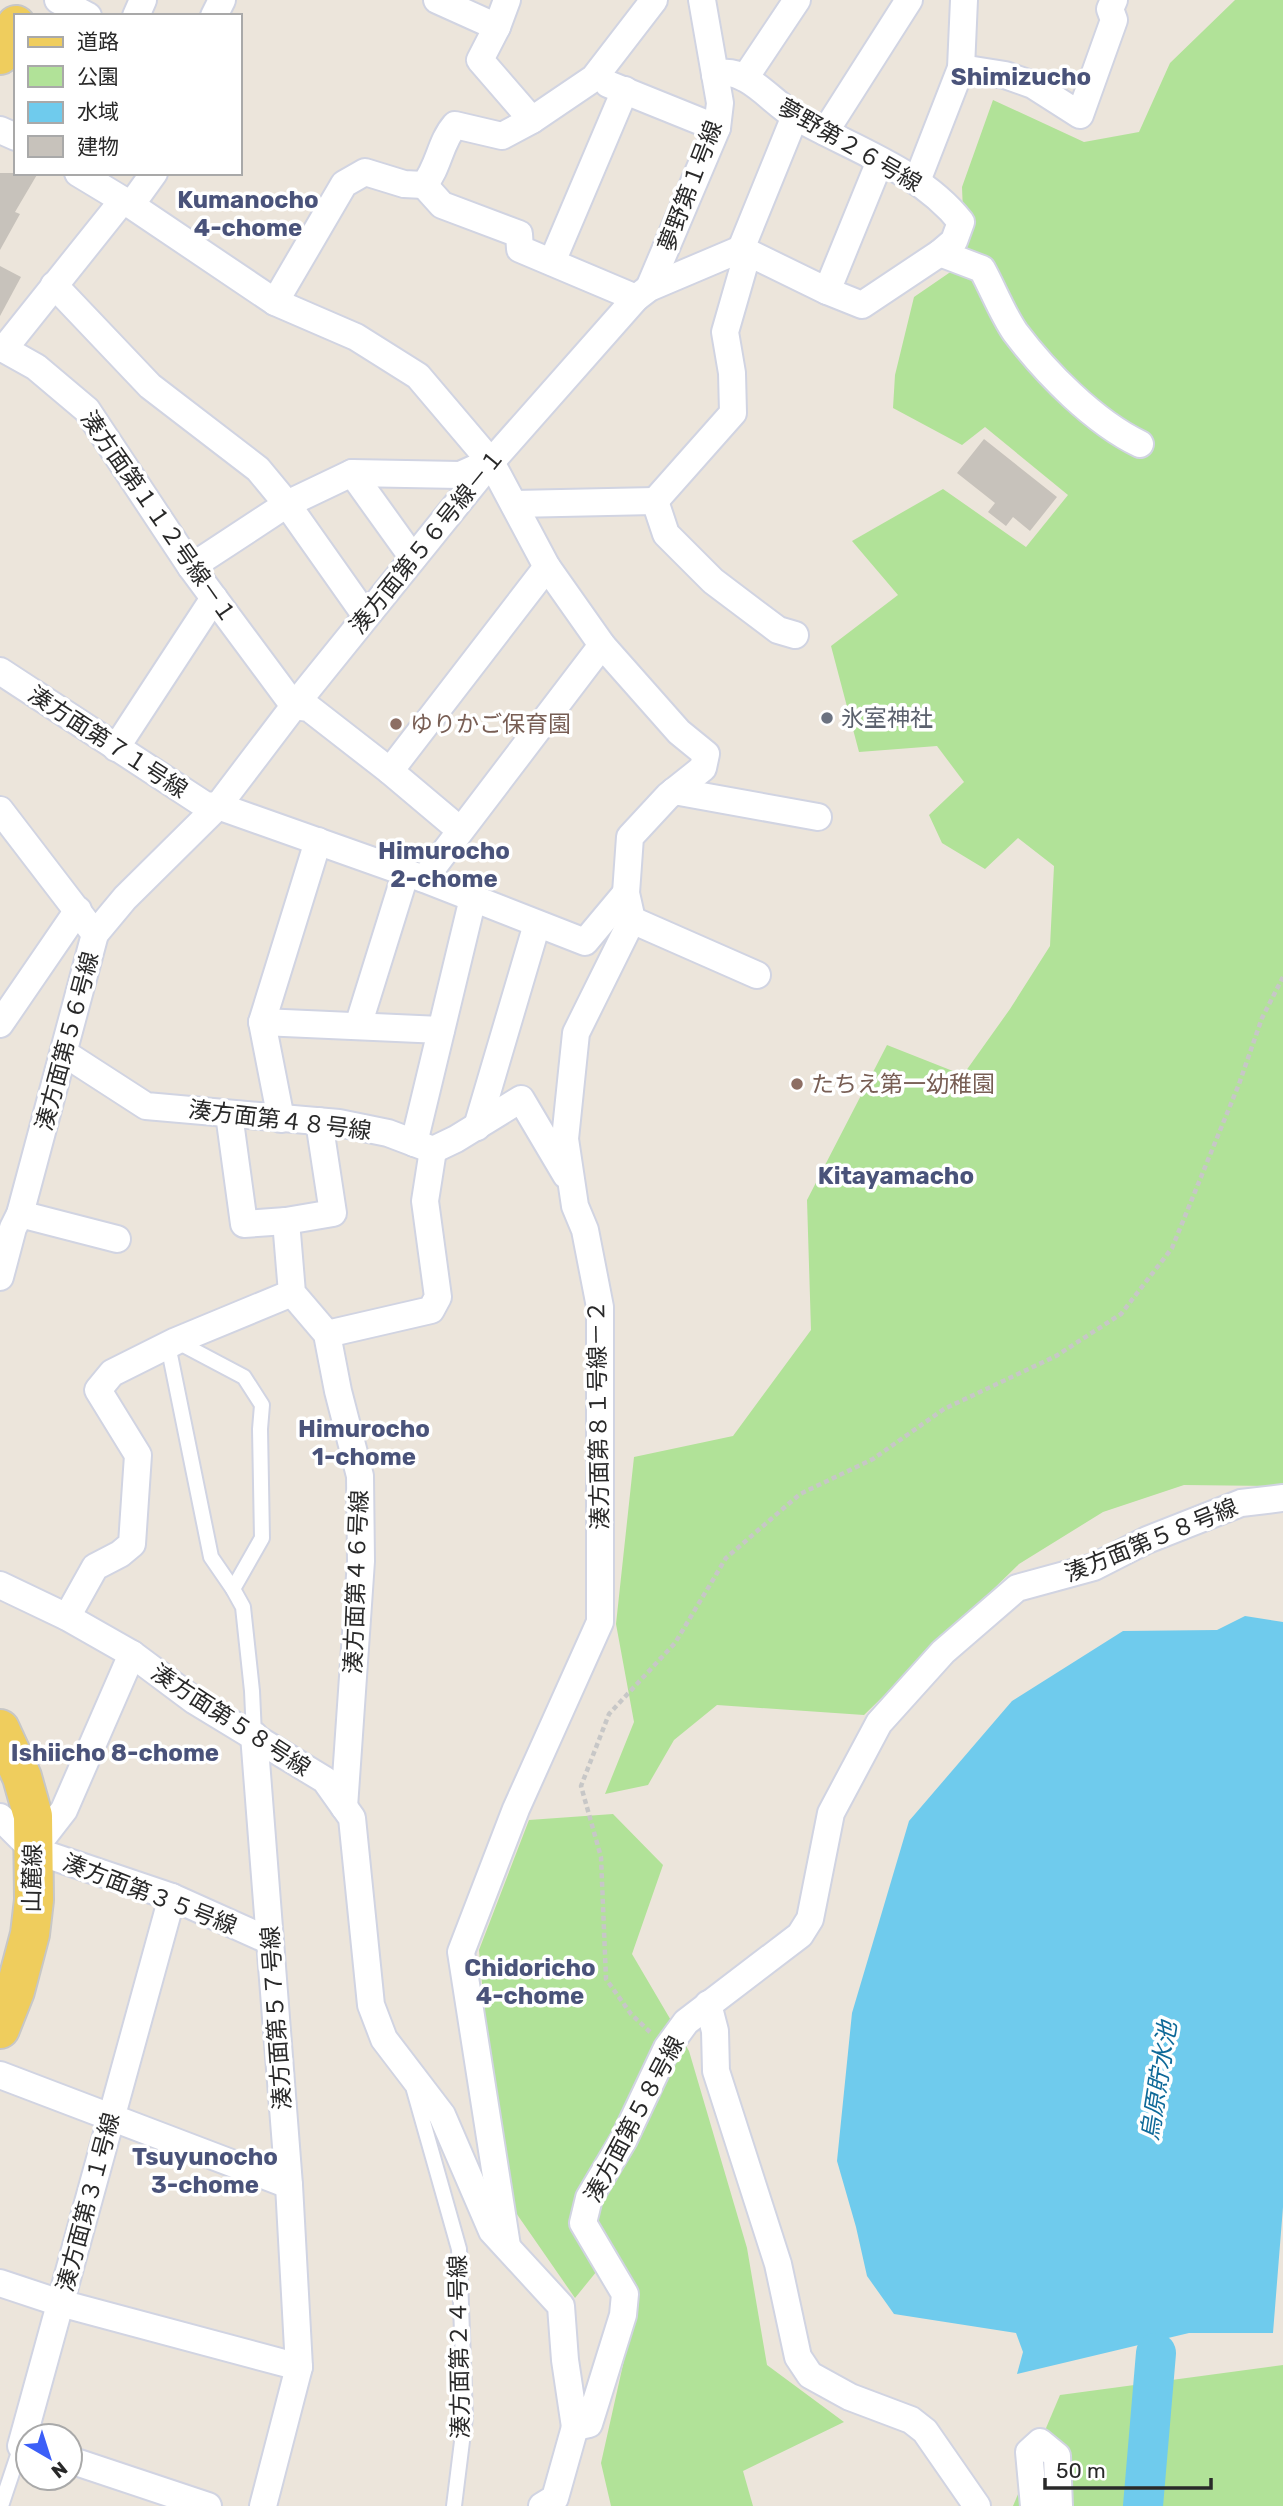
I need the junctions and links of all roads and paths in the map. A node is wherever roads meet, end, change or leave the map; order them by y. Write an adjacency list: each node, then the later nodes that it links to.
1 (58, 0): 10 (street)
2 (437, 0): 11 (street)
3 (507, 0): 11 (street)
4 (654, 0): 16 (street)
5 (702, 0): 15 (street, 夢野第１号線)
6 (797, 0): 17 (street)
7 (909, 0): 22 (street)
8 (964, 0): 14 (street)
9 (1114, 0): 14 (street)
10 (84, 14)
11 (497, 27): 20 (street)
12 (14, 29): 13 (main road)
13 (0, 55)
14 (961, 68): 26 (street)
15 (715, 75): 17 (street); 21 (street, 夢野第１号線)
16 (594, 78): 18 (street); 20 (street)
17 (745, 78): 19 (street, 夢野第２６号線)
18 (625, 90): 21 (street); 31 (street)
19 (795, 116): 22 (street, 夢野第２６号線); 30 (street)
20 (532, 120): 27 (street)
21 (717, 128): 34 (street, 夢野第１号線)
22 (825, 132): 23 (street, 夢野第２６号線)
23 (880, 161): 26 (street, 夢野第２６号線); 33 (street)
24 (81, 175): 28 (street)
25 (152, 175): 28 (street)
26 (917, 181): 29 (street, 夢野第２６号線)
27 (424, 185): 31 (street); 35 (street)
28 (127, 202): 32 (street); 35 (street)
29 (947, 247): 33 (street); 37 (street)
30 (745, 251): 33 (street); 34 (street); 40 (street)
31 (552, 262): 34 (street)
32 (54, 285): 36 (street); 41 (street)
33 (827, 290)
34 (642, 293): 38 (street, 湊方面第５６号線－１)
35 (275, 302): 38 (street)
36 (2, 349): 44 (street, 湊方面第１１２号線－１)
37 (1140, 444)
38 (491, 462): 39 (street); 42 (street); 43 (street, 湊方面第５６号線－１)
39 (352, 473): 41 (street); 43 (street)
40 (656, 501): 42 (street); 48 (street)
41 (288, 504): 44 (street); 47 (street)
42 (514, 504): 45 (street)
43 (413, 558): 47 (street, 湊方面第５６号線－１)
44 (191, 567): 46 (street, 湊方面第１１２号線－１)
45 (547, 567): 49 (street); 53 (street)
46 (214, 598): 51 (street, 湊方面第１１２号線－１); 52 (street)
47 (366, 616): 51 (street, 湊方面第５６号線－１)
48 (795, 635)
49 (602, 645): 54 (street); 58 (street)
50 (0, 671): 52 (street, 湊方面第７１号線)
51 (293, 706): 53 (street); 55 (street, 湊方面第５６号線－１)
52 (116, 748): 55 (street, 湊方面第７１号線)
53 (390, 771): 58 (street)
54 (674, 791): 57 (street); 61 (street)
55 (218, 806): 59 (street, 湊方面第７１号線); 66 (street, 湊方面第５６号線)
56 (0, 810): 63 (street)
57 (818, 817)
58 (460, 830): 60 (street)
59 (318, 841): 60 (street, 湊方面第７１号線); 69 (street)
60 (414, 876): 62 (street, 湊方面第７１号線); 71 (street)
61 (626, 894): 64 (street); 65 (street, 湊方面第７１号線)
62 (473, 898): 65 (street, 湊方面第７１号線); 72 (street)
63 (78, 910): 66 (street); 70 (street)
64 (632, 920): 67 (street); 79 (street, 湊方面第８１号線－２)
65 (537, 923): 77 (street)
66 (95, 934): 73 (street, 湊方面第５６号線)
67 (757, 975)
68 (1283, 977): 101 (path)
69 (262, 1022): 71 (street); 75 (street)
70 (0, 1024)
71 (358, 1026): 72 (street)
72 (441, 1030): 78 (street)
73 (64, 1054): 74 (street, 湊方面第４８号線); 80 (street, 湊方面第５６号線)
74 (229, 1114): 75 (street, 湊方面第４８号線); 81 (street)
75 (281, 1119): 76 (street, 湊方面第４８号線)
76 (320, 1121): 78 (street, 湊方面第４８号線); 81 (street)
77 (477, 1126): 78 (street); 79 (street)
78 (424, 1146): 85 (street)
79 (572, 1185): 106 (street, 湊方面第８１号線－２)
80 (11, 1221): 82 (street); 83 (street, 湊方面第５６号線)
81 (286, 1221): 84 (street)
82 (117, 1238)
83 (0, 1277)
84 (292, 1293): 85 (street, 湊方面第４６号線); 86 (street)
85 (327, 1334): 94 (street, 湊方面第４６号線)
86 (172, 1343): 89 (lane); 89 (lane); 90 (street)
87 (1283, 1499): 99 (street, 湊方面第５８号線)
88 (0, 1585): 90 (street, 湊方面第５８号線)
89 (233, 1589): 93 (lane)
90 (67, 1617): 91 (street, 湊方面第５８号線)
91 (132, 1654): 93 (street, 湊方面第５８号線); 96 (street)
92 (0, 1729): 96 (main road, 山麓線)
93 (254, 1735): 94 (street, 湊方面第５８号線); 98 (street, 湊方面第５７号線)
94 (344, 1807): 102 (street, 湊方面第５８号線)
95 (0, 1817): 96 (street, 湊方面第３５号線)
96 (33, 1850): 97 (street, 湊方面第３５号線); 100 (main road, 山麓線)
97 (172, 1897): 98 (street, 湊方面第３５号線); 104 (street, 湊方面第３１号線)
98 (270, 1941): 105 (street, 湊方面第５７号線)
99 (708, 2004): 101 (street, 湊方面第５８号線); 120 (street)
100 (0, 2029)
101 (667, 2048): 111 (street, 湊方面第５８号線)
102 (408, 2068): 106 (street, 湊方面第５８号線); 118 (lane, 湊方面第２４号線)
103 (0, 2075): 104 (street)
104 (110, 2118): 105 (street); 108 (street, 湊方面第３１号線)
105 (289, 2185): 109 (street, 湊方面第５７号線)
106 (507, 2246): 111 (street, 湊方面第５８号線)
107 (0, 2283): 108 (street)
108 (60, 2303): 109 (street); 110 (street, 湊方面第３１号線)
109 (299, 2367): 117 (street, 湊方面第５７号線)
110 (23, 2422)
111 (575, 2427): 119 (street)
112 (14, 2452): 115 (lane, 湊方面第３１号線)
113 (84, 2466): 114 (street)
114 (169, 2500): 116 (street)
115 (1, 2506)
116 (208, 2506)
117 (263, 2506)
118 (454, 2506)
119 (542, 2506)
120 (977, 2506)
121 (1034, 2506): 122 (street)
122 (1059, 2506)

